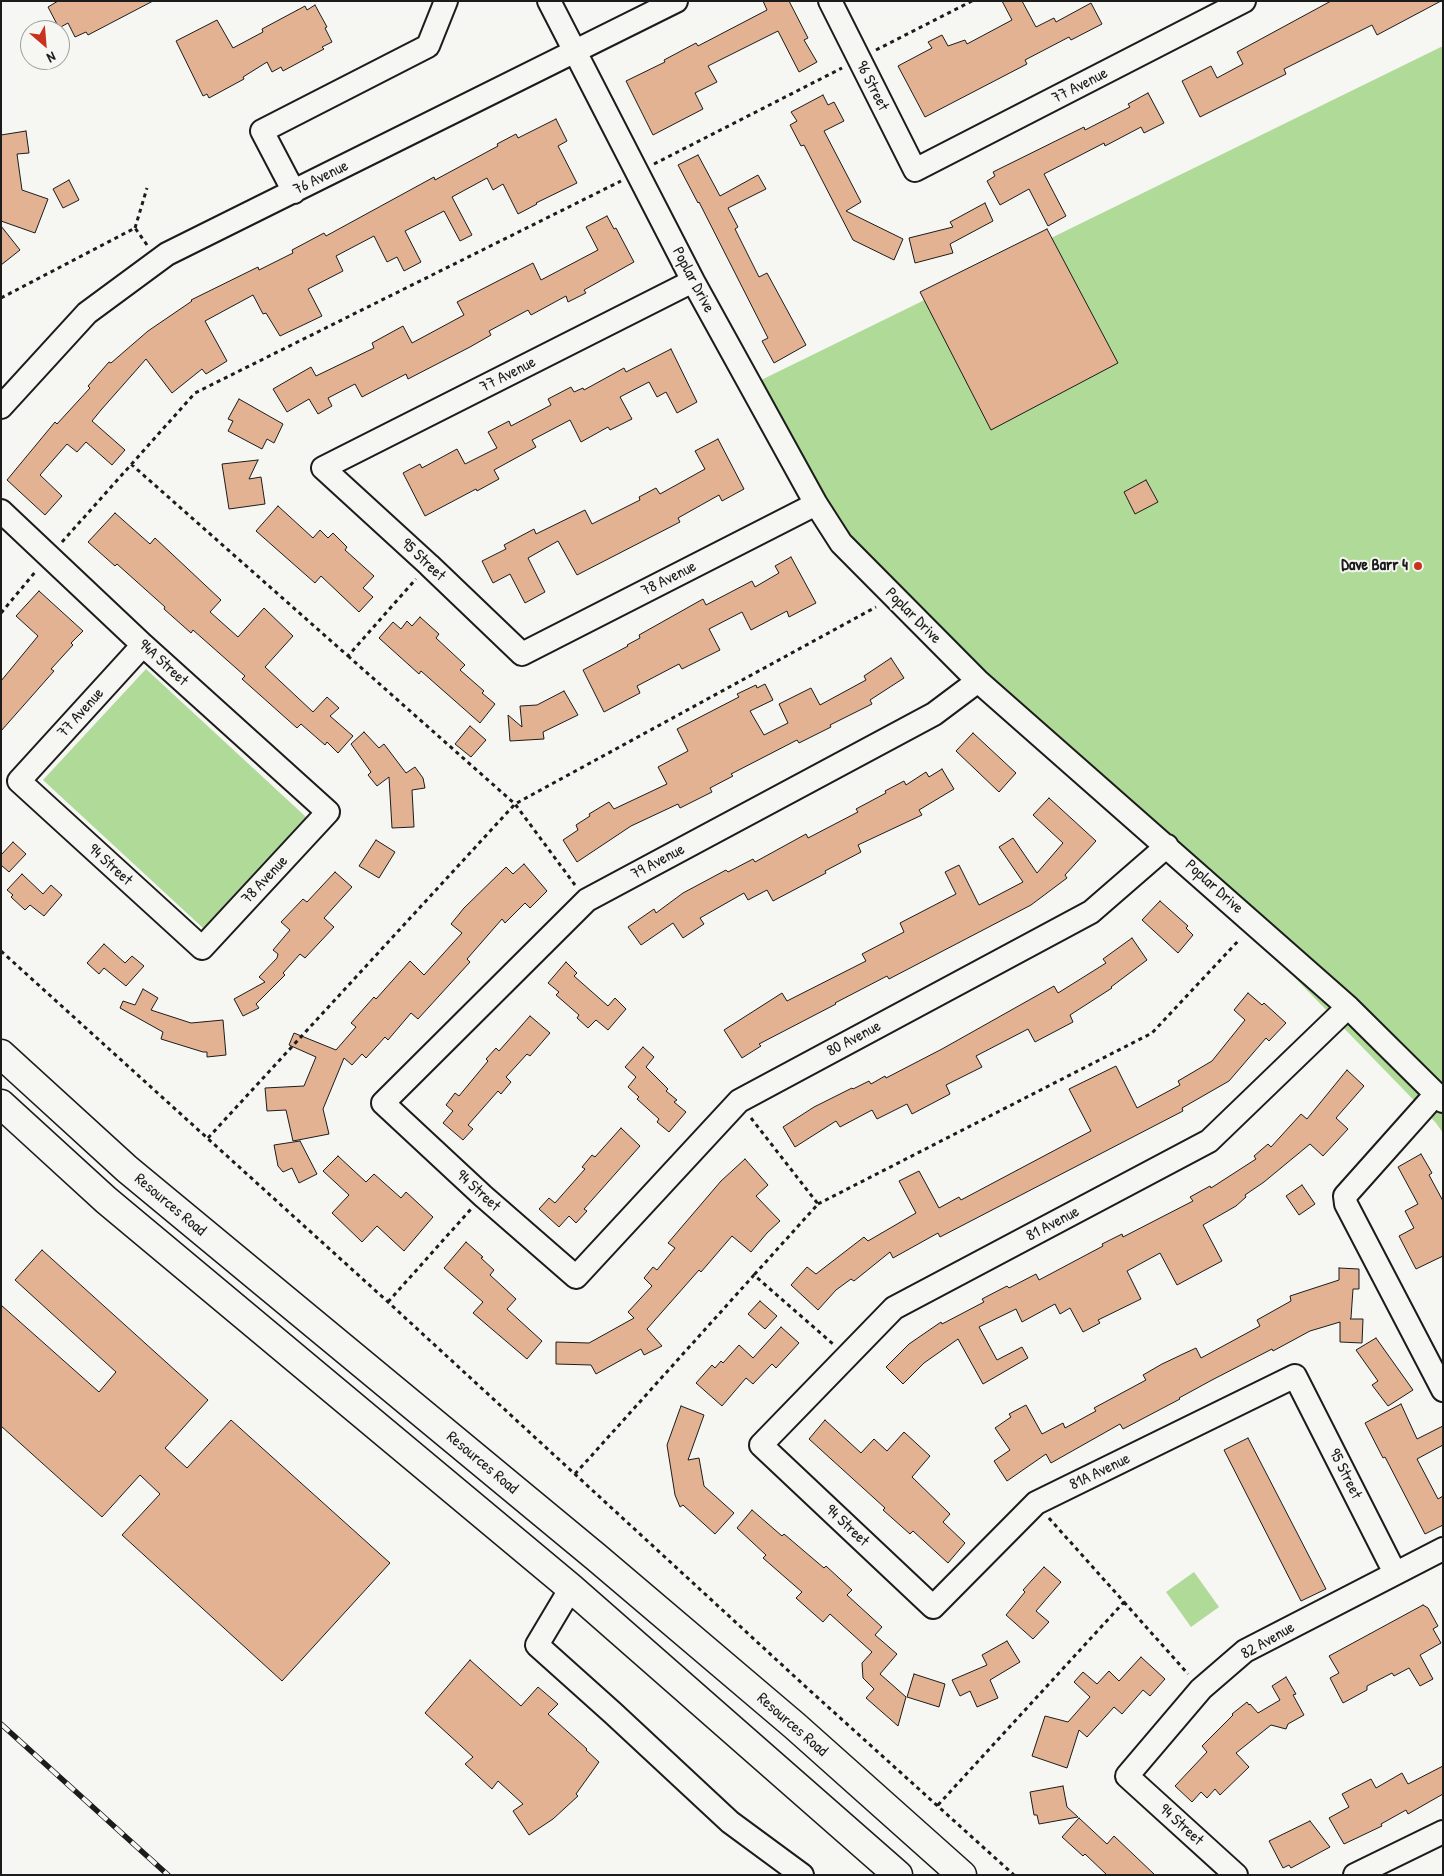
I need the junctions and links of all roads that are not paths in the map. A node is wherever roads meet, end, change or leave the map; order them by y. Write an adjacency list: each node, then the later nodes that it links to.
1 (446, 1): 8 (street)
2 (549, 1): 6 (street, Poplar Drive)
3 (676, 1): 6 (street, 76 Avenue)
4 (830, 1): 7 (street, 96 Street)
5 (1244, 1): 7 (street, 77 Avenue)
6 (575, 52): 8 (street, 76 Avenue); 9 (street, Poplar Drive)
7 (915, 170)
8 (294, 192): 10 (street, 76 Avenue)
9 (693, 281): 11 (street, 77 Avenue); 12 (street, Poplar Drive)
10 (1, 407)
11 (323, 468): 15 (street, 95 Street)
12 (816, 504): 15 (street, 78 Avenue); 16 (street, Poplar Drive)
13 (1, 511): 14 (street, 94A Street)
14 (142, 645): 17 (street, 77 Avenue); 18 (street, 94A Street)
15 (522, 654)
16 (978, 681): 19 (street, Poplar Drive); 24 (street, 79 Avenue)
17 (19, 781): 20 (street, 94 Street)
18 (328, 812): 20 (street, 78 Avenue)
19 (1167, 846): 21 (street, Poplar Drive); 26 (street, 80 Avenue)
20 (202, 948)
21 (1348, 1007): 23 (street, Poplar Drive); 29 (street, 81 Avenue)
22 (1, 1054): 31 (main road, Resources Road)
23 (1439, 1098): 28 (street)
24 (383, 1103): 26 (street, 94 Street)
25 (1, 1104): 33 (main road)
26 (576, 1277)
27 (1294, 1376): 32 (street, 95 Street); 34 (street, 81A Avenue)
28 (1443, 1390)
29 (760, 1445): 34 (street, 94 Street)
30 (1443, 1548): 32 (street, 82 Avenue)
31 (596, 1557): 33 (main road); 39 (main road, Resources Road)
32 (1394, 1573): 35 (street, 82 Avenue)
33 (571, 1588): 37 (street); 38 (main road)
34 (933, 1607)
35 (1126, 1776): 40 (street, 94 Street)
36 (1443, 1832): 41 (street)
37 (802, 1875)
38 (898, 1875)
39 (962, 1875)
40 (1236, 1875)
41 (1355, 1875)

